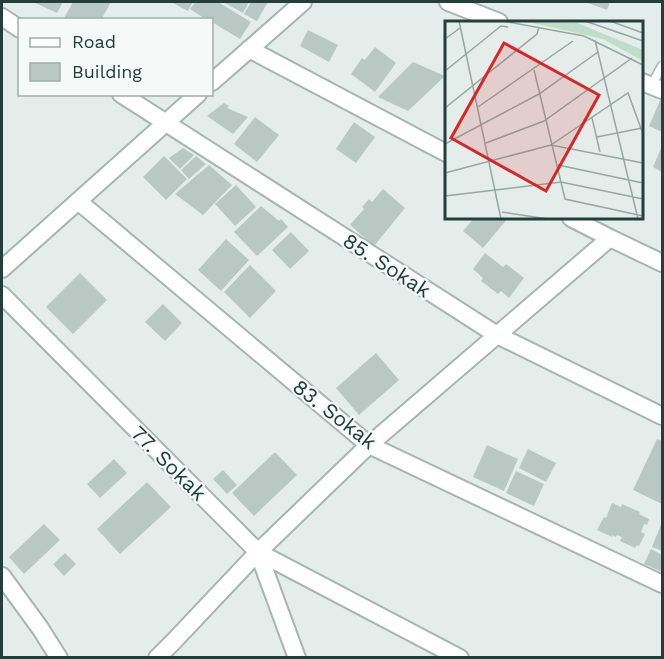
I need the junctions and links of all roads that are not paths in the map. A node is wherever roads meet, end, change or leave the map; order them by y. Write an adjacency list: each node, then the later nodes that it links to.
1 (303, 2): 6 (street)
2 (448, 2): 4 (street)
3 (2, 17): 5 (street)
4 (496, 21)
5 (18, 27)
6 (249, 49): 8 (street); 13 (street)
7 (663, 66): 9 (lane)
8 (213, 81)
9 (652, 86)
10 (124, 96): 12 (street, 85. Sokak)
11 (196, 96): 12 (street)
12 (166, 123): 14 (street); 20 (street, 85. Sokak)
13 (445, 152)
14 (78, 201): 18 (street); 22 (street, 83. Sokak)
15 (573, 219): 16 (street)
16 (610, 238): 17 (street); 20 (street)
17 (663, 263)
18 (2, 269)
19 (2, 295): 23 (street, 77. Sokak)
20 (497, 335): 21 (street, 85. Sokak); 22 (street)
21 (663, 416)
22 (369, 445): 23 (street); 25 (street, 83. Sokak)
23 (258, 552): 26 (street); 29 (street, 77. Sokak); 30 (street)
24 (2, 576): 27 (street)
25 (663, 584)
26 (176, 649): 28 (street)
27 (59, 657)
28 (157, 657)
29 (297, 657)
30 (460, 657)

